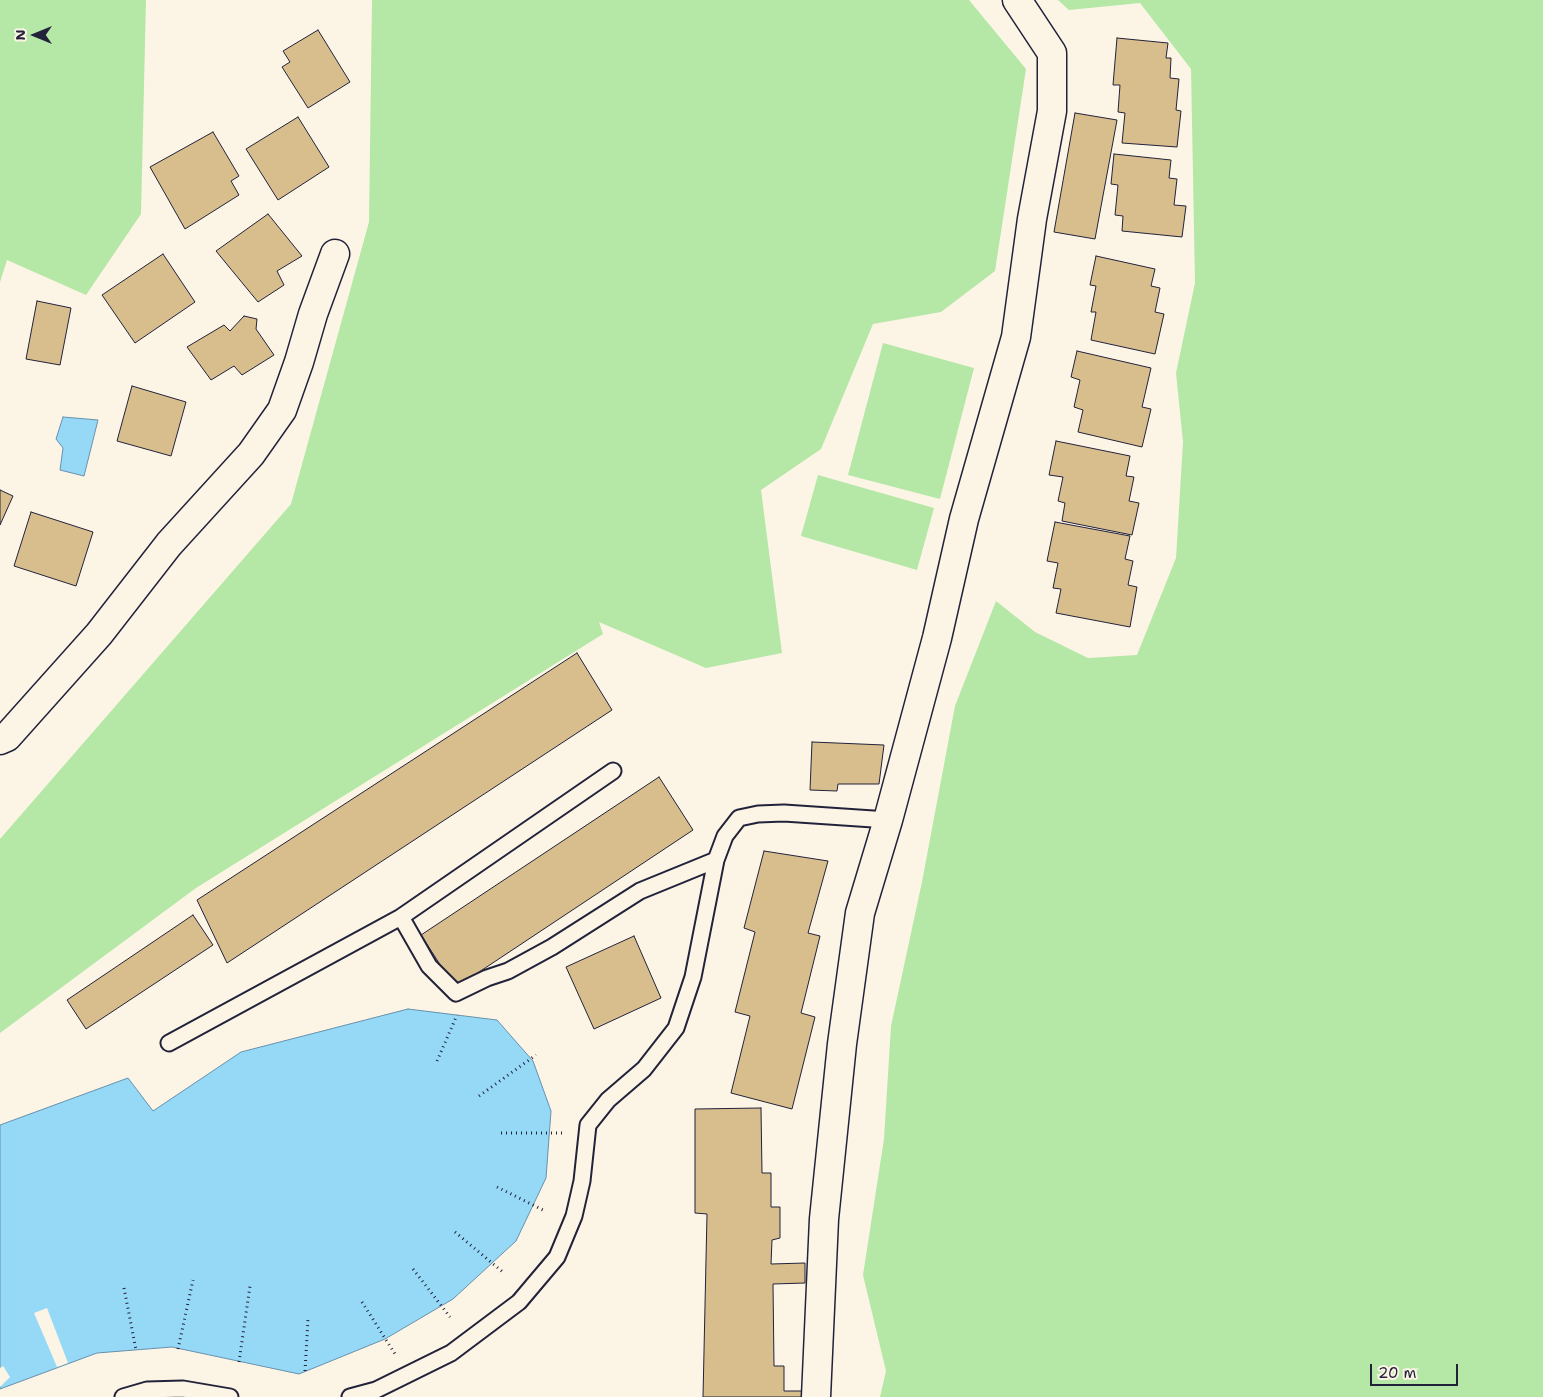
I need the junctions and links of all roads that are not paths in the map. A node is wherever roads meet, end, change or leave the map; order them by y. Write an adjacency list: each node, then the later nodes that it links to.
1 (1017, 0): 5 (street)
2 (336, 254): 3 (street)
3 (0, 740)
4 (613, 771): 7 (lane)
5 (888, 820): 6 (lane); 12 (street)
6 (716, 860): 7 (lane); 11 (lane)
7 (401, 917): 8 (lane)
8 (169, 1043)
9 (123, 1397): 10 (lane)
10 (230, 1397)
11 (350, 1397)
12 (816, 1397)

